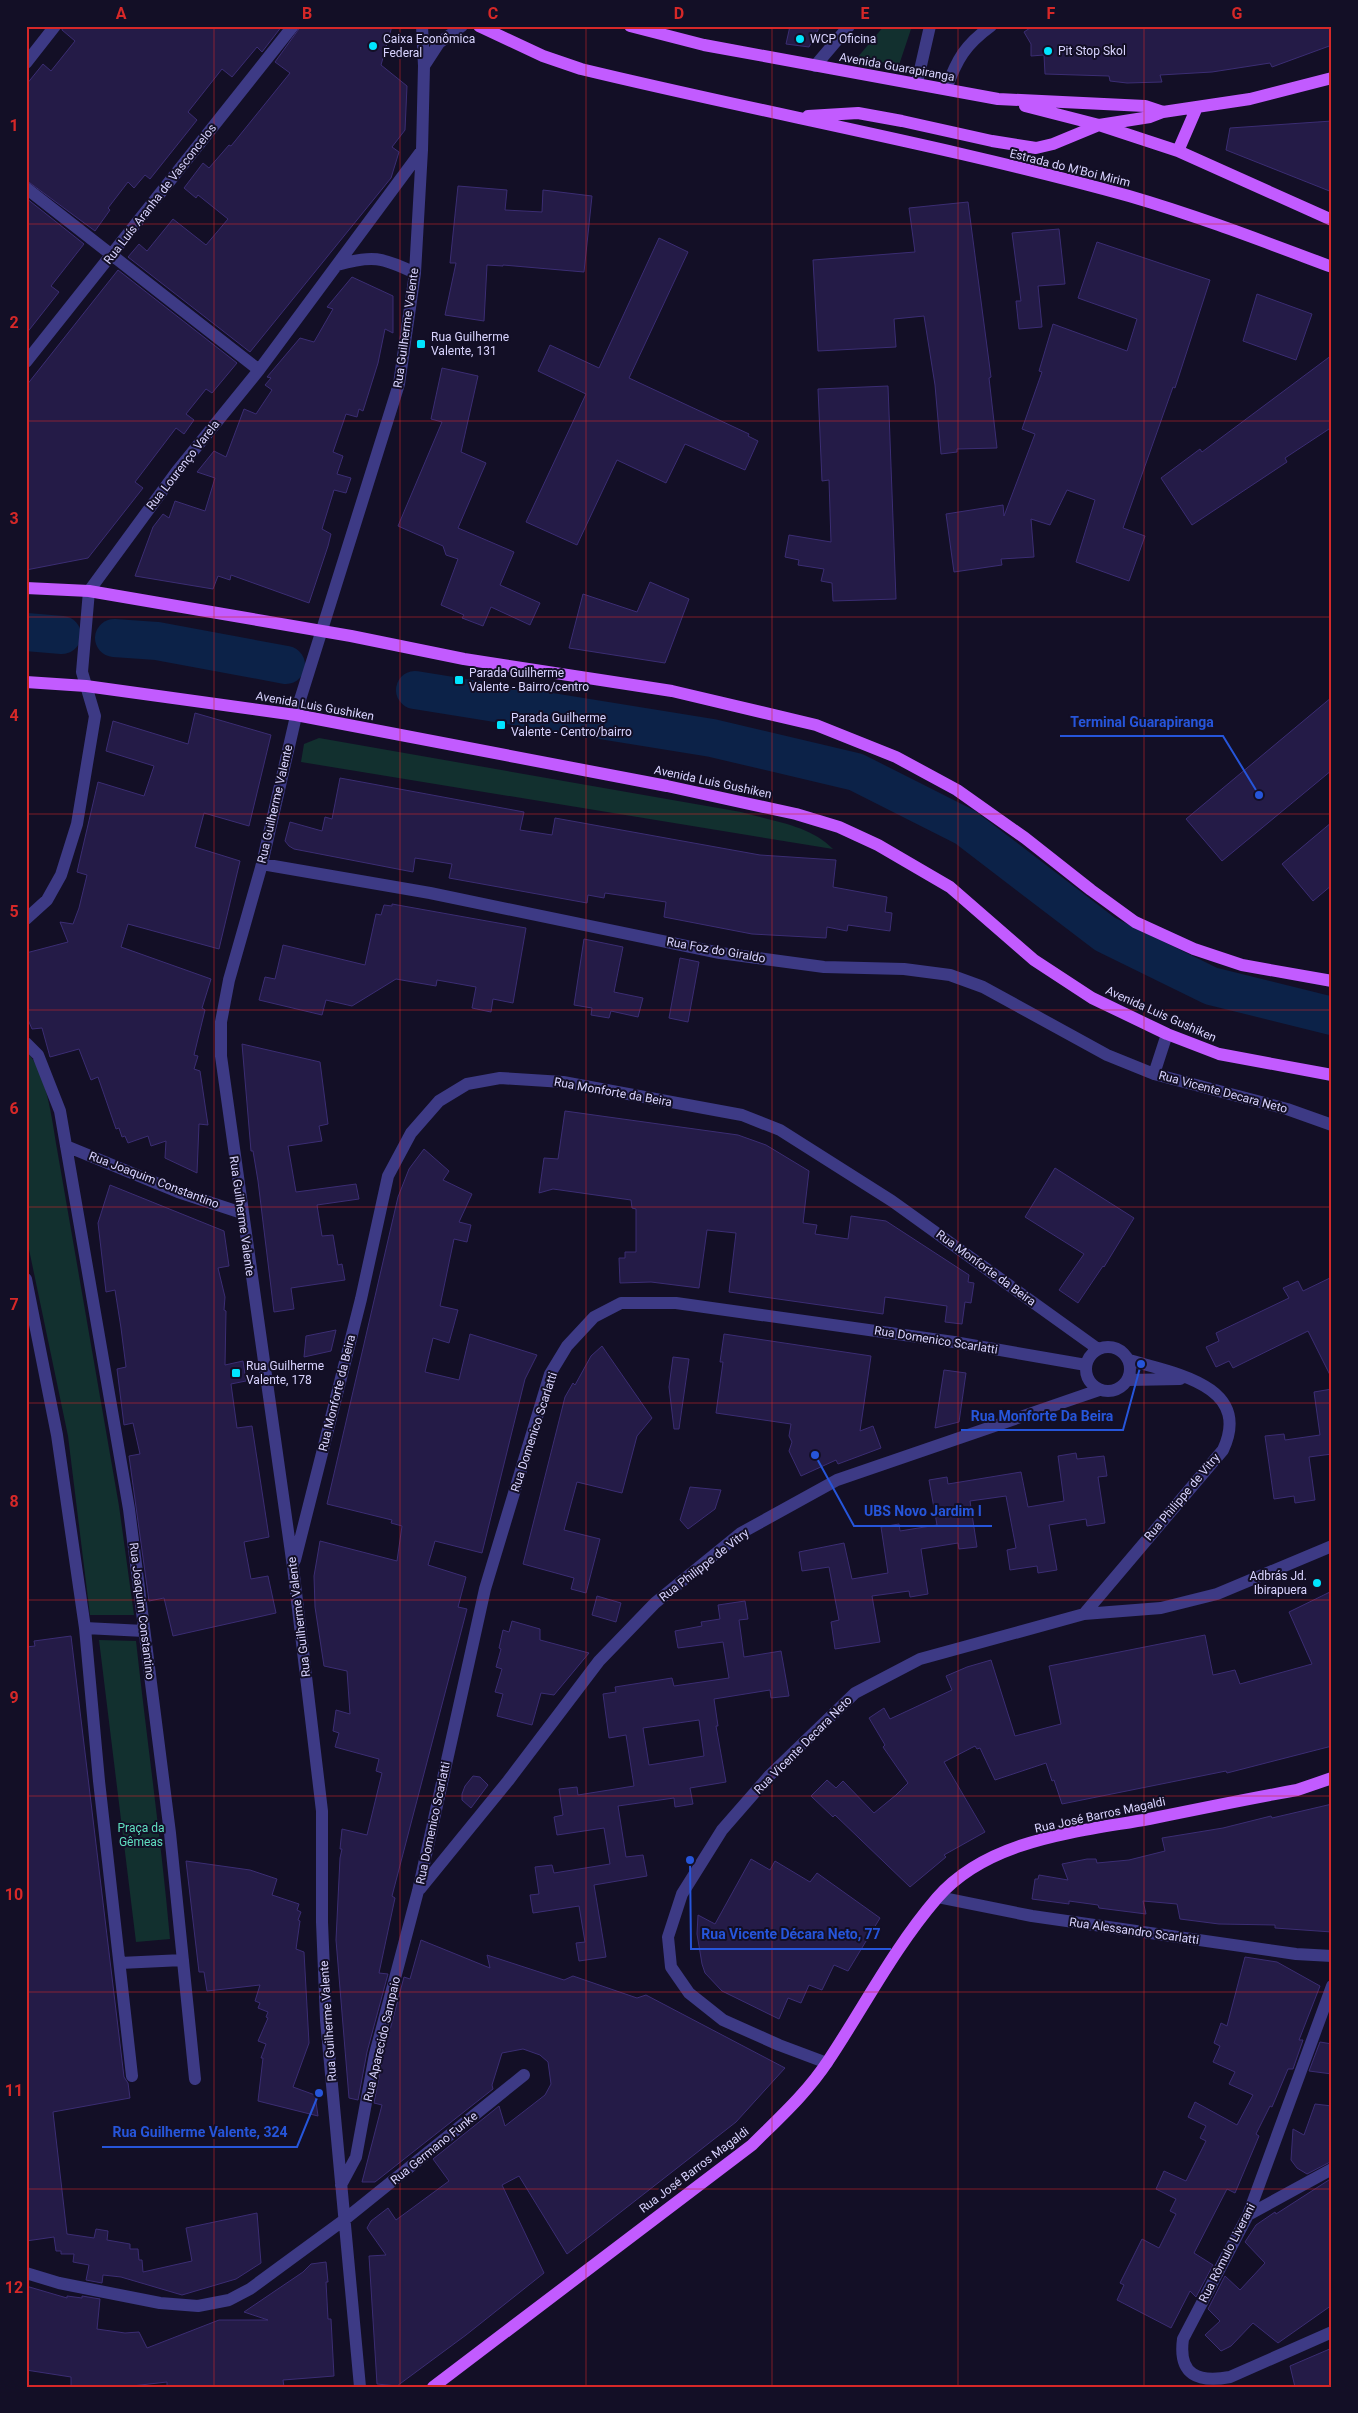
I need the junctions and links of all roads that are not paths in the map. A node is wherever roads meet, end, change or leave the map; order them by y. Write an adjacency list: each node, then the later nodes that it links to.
1 (55, 26): 10 (street)
2 (293, 26): 25 (street, Rua Luís Aranha de Vasconcelos)
3 (422, 26): 11 (street, Rua Guilherme Valente)
4 (462, 26): 11 (street)
5 (479, 26): 19 (main road)
6 (630, 26): 12 (main road, Avenida Guarapiranga)
7 (850, 26): 12 (street)
8 (930, 26): 14 (street)
9 (991, 26): 15 (street)
10 (26, 63)
11 (424, 66): 21 (street, Rua Guilherme Valente)
12 (815, 66): 14 (main road, Avenida Guarapiranga)
13 (1330, 80): 17 (main road, Avenida Guarapiranga)
14 (917, 83): 15 (main road, Avenida Guarapiranga)
15 (946, 89): 16 (main road, Avenida Guarapiranga)
16 (998, 99): 18 (main road, Avenida Guarapiranga); 20 (main road)
17 (1197, 107): 18 (main road, Avenida Guarapiranga); 22 (main road)
18 (1163, 112): 20 (main road, Avenida Guarapiranga)
19 (796, 117): 20 (main road); 27 (main road, Estrada do M'Boi Mirim)
20 (1099, 125): 22 (main road)
21 (422, 150): 26 (street, Rua Lourenço Varela); 28 (street, Rua Guilherme Valente)
22 (1178, 151): 24 (main road)
23 (26, 188): 25 (street)
24 (1332, 220)
25 (112, 255): 29 (street, Rua Luís Aranha de Vasconcelos); 30 (street)
26 (337, 265): 28 (street); 30 (street, Rua Lourenço Varela)
27 (1332, 267)
28 (415, 273): 33 (street, Rua Guilherme Valente)
29 (26, 362)
30 (259, 370): 32 (street, Rua Lourenço Varela)
31 (26, 588): 32 (main road)
32 (89, 591): 33 (main road); 35 (street)
33 (321, 631): 36 (street, Rua Guilherme Valente); 39 (main road)
34 (26, 682): 35 (main road, Avenida Luis Gushiken)
35 (86, 686): 36 (main road, Avenida Luis Gushiken); 38 (street)
36 (296, 714): 37 (street, Rua Guilherme Valente); 40 (main road, Avenida Luis Gushiken)
37 (262, 864): 42 (street, Rua Foz do Giraldo); 46 (street, Rua Guilherme Valente)
38 (26, 919)
39 (1332, 982)
40 (1167, 1034): 42 (street, Rua Vicente Decara Neto); 43 (main road, Avenida Luis Gushiken)
41 (26, 1043): 45 (street, Rua Joaquim Constantino)
42 (1154, 1074): 44 (street, Rua Vicente Decara Neto)
43 (1332, 1076)
44 (1332, 1125)
45 (66, 1146): 46 (street, Rua Joaquim Constantino); 57 (street, Rua Joaquim Constantino)
46 (242, 1213): 54 (street, Rua Guilherme Valente)
47 (26, 1279): 56 (street)
48 (1091, 1356): 49 (street); 52 (street); 54 (street, Rua Monforte da Beira); 59 (street, Rua Domenico Scarlatti)
49 (1129, 1360): 50 (street, Rua Philippe de Vitry); 51 (street)
50 (1193, 1379): 51 (street); 55 (street, Rua Philippe de Vitry)
51 (1128, 1380): 52 (street)
52 (1098, 1390): 59 (street, Rua Philippe de Vitry)
53 (1332, 1546): 55 (street, Rua Vicente Decara Neto)
54 (293, 1567): 70 (street, Rua Guilherme Valente)
55 (1084, 1614): 65 (street, Rua Vicente Decara Neto)
56 (86, 1628): 57 (street); 63 (street)
57 (144, 1631): 62 (street, Rua Joaquim Constantino)
58 (1332, 1778): 60 (main road, Rua José Barros Magaldi)
59 (418, 1891): 70 (street, Rua Aparecido Sampaio)
60 (938, 1897): 61 (street, Rua Alessandro Scarlatti); 65 (main road, Rua José Barros Magaldi)
61 (1332, 1956)
62 (183, 1960): 63 (street); 68 (street, Rua Joaquim Constantino)
63 (120, 1963): 67 (street)
64 (1332, 1986): 71 (street, Rua Rômulo Liverani)
65 (827, 2063): 76 (main road, Rua José Barros Magaldi)
66 (524, 2075): 72 (street, Rua Germano Funke)
67 (132, 2076)
68 (196, 2079)
69 (1332, 2169): 71 (street)
70 (341, 2185): 72 (street, Rua Guilherme Valente)
71 (1248, 2215): 74 (street, Rua Rômulo Liverani)
72 (344, 2220): 73 (street, Rua Germano Funke); 75 (street, Rua Guilherme Valente)
73 (26, 2273)
74 (1332, 2332)
75 (360, 2387)
76 (433, 2387)

